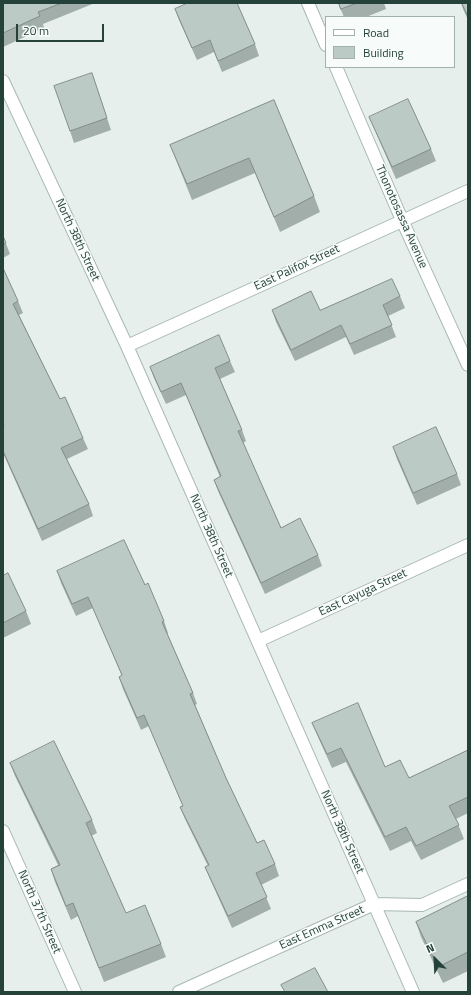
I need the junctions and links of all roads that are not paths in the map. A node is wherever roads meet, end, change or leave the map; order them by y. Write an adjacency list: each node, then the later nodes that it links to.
1 (308, 3): 2 (street)
2 (325, 42)
3 (336, 68): 6 (street, Thonotosassa Avenue)
4 (3, 82): 7 (street, North 38th Street)
5 (468, 191): 6 (street, East Palifox Street)
6 (402, 220): 7 (street, East Palifox Street); 8 (street, Thonotosassa Avenue)
7 (126, 346): 10 (street, North 38th Street)
8 (468, 365)
9 (468, 545): 10 (street, East Cayuga Street)
10 (258, 642): 13 (street, North 38th Street)
11 (3, 831): 14 (street, North 37th Street)
12 (468, 884): 13 (street, East Emma Street)
13 (374, 904): 15 (street, East Emma Street); 16 (street, North 38th Street)
14 (75, 992)
15 (179, 992)
16 (413, 992)

